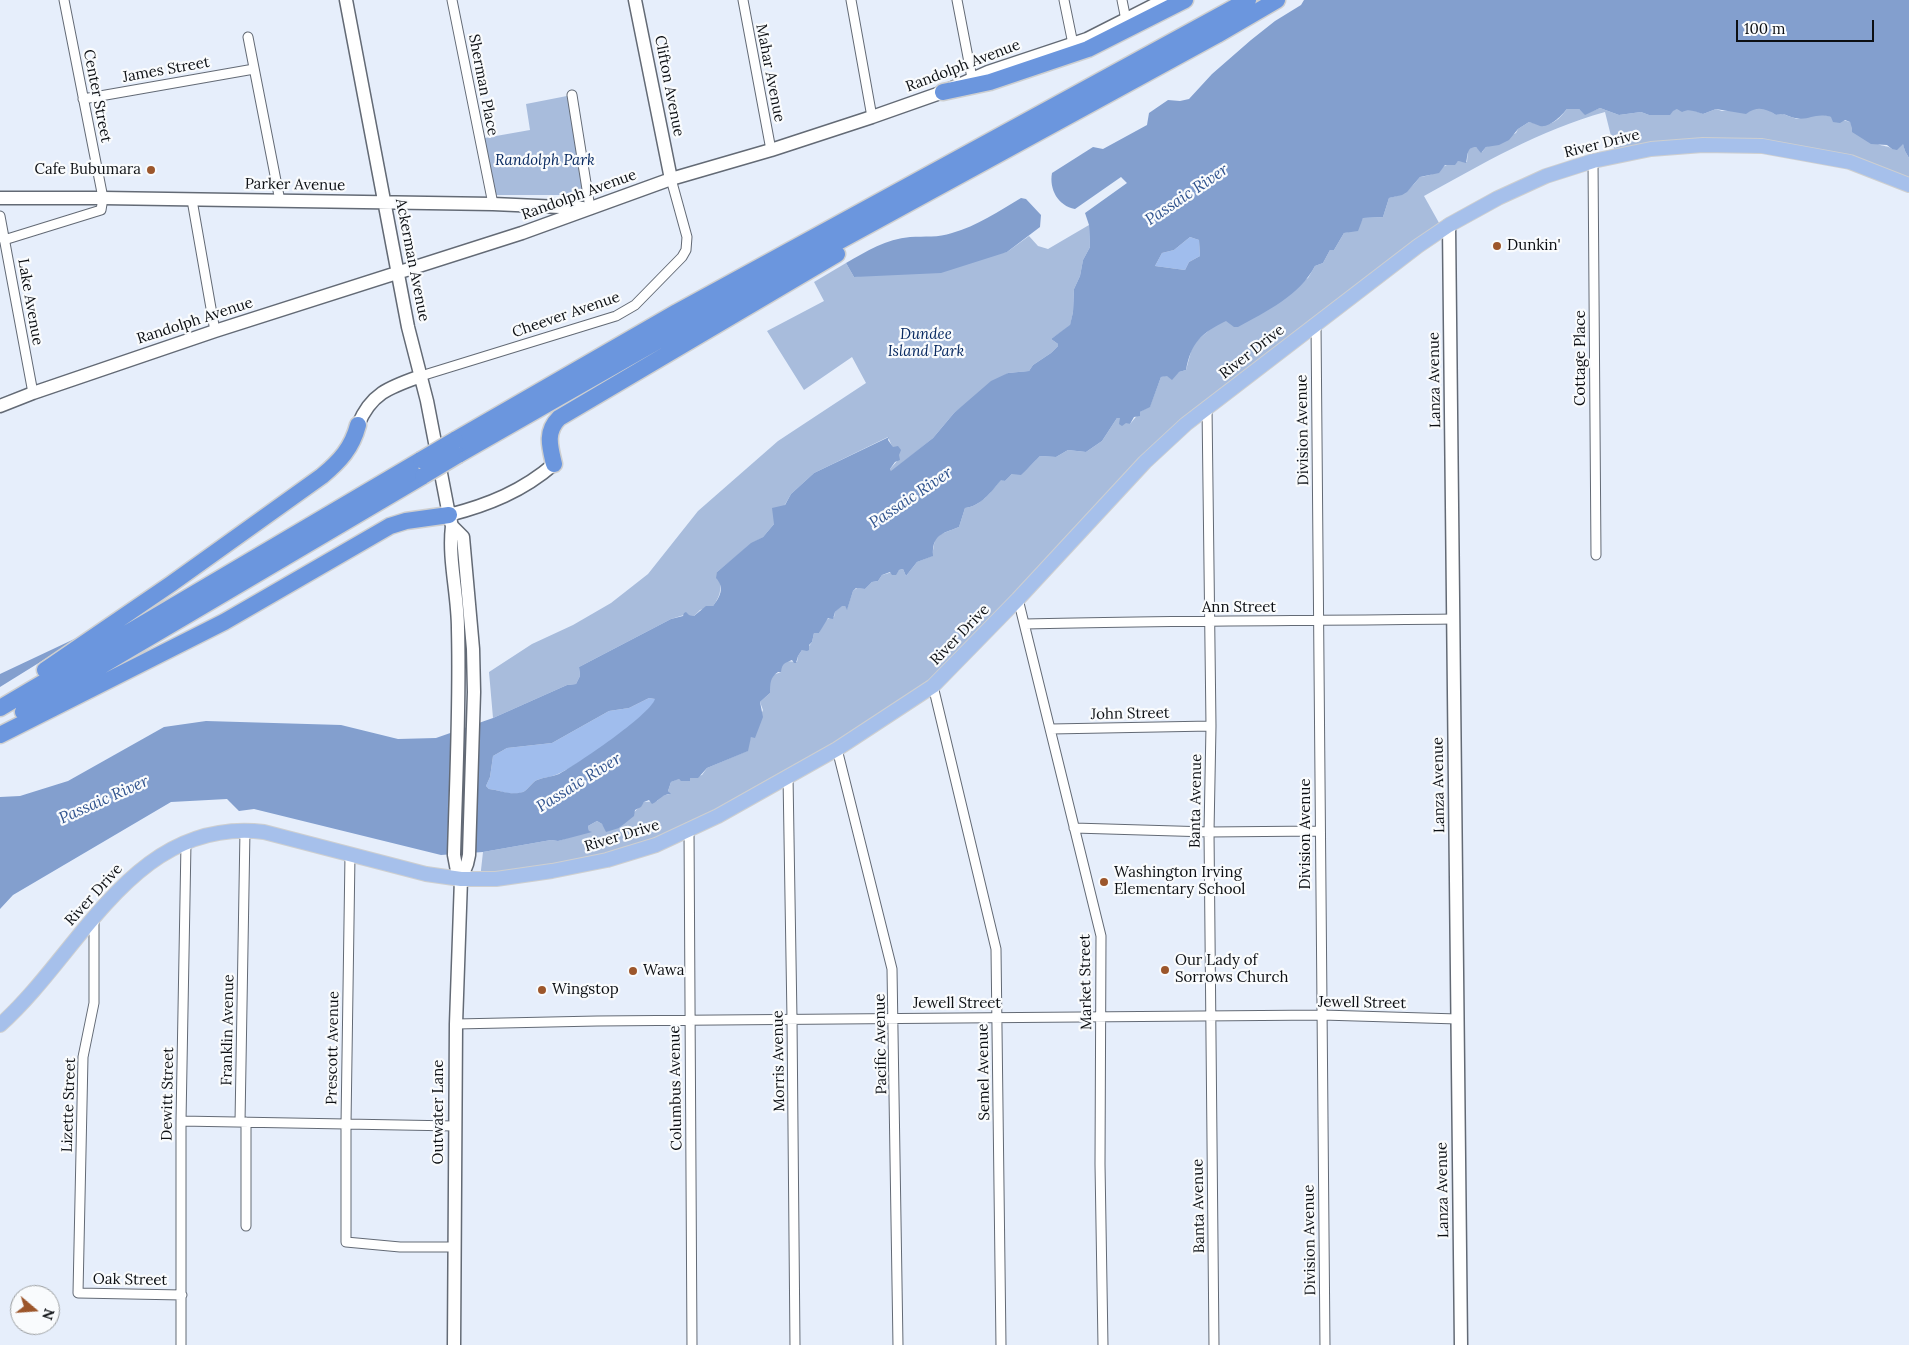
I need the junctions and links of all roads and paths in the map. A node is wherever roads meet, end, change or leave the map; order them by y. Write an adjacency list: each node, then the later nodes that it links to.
1 (64, 0): 21 (street, Center Street)
2 (346, 0): 32 (street, Ackerman Avenue)
3 (452, 0): 33 (street, Sherman Place)
4 (635, 0): 26 (street, Clifton Avenue)
5 (743, 0): 24 (street, Mahar Avenue)
6 (851, 0): 22 (street)
7 (957, 0): 18 (street)
8 (1064, 0): 16 (street)
9 (1122, 0): 14 (street)
10 (1164, 0): 14 (street, Randolph Avenue)
11 (1185, 0): 19 (highway)
12 (1248, 0): 46 (highway)
13 (1277, 0): 23 (highway)
14 (1126, 20): 16 (street, Randolph Avenue)
15 (248, 37): 17 (street)
16 (1073, 44): 18 (street, Randolph Avenue)
17 (254, 69): 21 (street, James Street); 31 (street)
18 (972, 78): 19 (street, Randolph Avenue)
19 (943, 92): 22 (street, Randolph Avenue)
20 (572, 95): 34 (street)
21 (84, 99): 29 (street, Center Street)
22 (872, 117): 24 (street, Randolph Avenue)
23 (1018, 143): 46 (highway); 47 (highway)
24 (771, 150): 26 (street, Randolph Avenue)
25 (1593, 161): 27 (main road, River Drive); 36 (main road, River Drive); 50 (street, Cottage Place)
26 (671, 179): 34 (street, Randolph Avenue); 41 (street, Cheever Avenue)
27 (1909, 184)
28 (0, 198): 29 (street, Parker Avenue)
29 (103, 198): 30 (street, Parker Avenue); 37 (street)
30 (192, 200): 31 (street, Parker Avenue); 40 (street)
31 (280, 201): 32 (street, Parker Avenue)
32 (385, 203): 33 (street, Parker Avenue); 38 (street, Ackerman Avenue)
33 (493, 204): 34 (street, Parker Avenue)
34 (590, 208): 38 (street, Randolph Avenue)
35 (0, 216): 37 (street, Lake Avenue)
36 (1449, 225): 39 (main road, River Drive); 52 (street, Lanza Avenue)
37 (4, 240): 42 (street, Lake Avenue)
38 (398, 272): 40 (street, Randolph Avenue); 41 (street, Ackerman Avenue)
39 (1316, 324): 44 (main road, River Drive); 53 (street, Division Avenue)
40 (215, 331): 42 (street, Randolph Avenue)
41 (420, 376): 45 (street); 49 (street, Ackerman Avenue)
42 (33, 393): 43 (street, Randolph Avenue)
43 (0, 406)
44 (1207, 408): 51 (main road, River Drive); 54 (street, Banta Avenue)
45 (358, 425): 59 (highway)
46 (456, 448): 48 (highway, bridge)
47 (554, 464): 49 (street)
48 (422, 468): 60 (highway); 61 (highway)
49 (451, 520): 57 (street, Ackerman Avenue); 58 (street, Ackerman Avenue); 64 (highway)
50 (1596, 555)
51 (1018, 599): 55 (street, Market Street); 56 (main road, River Drive)
52 (1453, 619): 53 (street, Ann Street); 82 (street, Lanza Avenue)
53 (1319, 621): 54 (street, Ann Street); 70 (street, Division Avenue)
54 (1209, 622): 55 (street, Ann Street); 62 (street, Banta Avenue)
55 (1025, 624): 63 (street, Market Street)
56 (933, 686): 65 (main road, River Drive); 79 (street, Semel Avenue)
57 (458, 690): 74 (street, Outwater Lane)
58 (474, 692): 74 (street, Outwater Lane)
59 (0, 699)
60 (0, 708)
61 (0, 726)
62 (1211, 726): 63 (street, John Street); 71 (street, Banta Avenue)
63 (1051, 729): 67 (street, Market Street)
64 (0, 735)
65 (837, 749): 66 (main road, River Drive); 78 (street, Pacific Avenue)
66 (788, 776): 69 (main road, River Drive); 81 (street, Morris Avenue)
67 (1074, 828): 71 (street); 80 (street, Market Street)
68 (245, 830): 72 (main road, River Drive); 73 (main road, River Drive); 87 (street, Franklin Avenue)
69 (689, 830): 74 (main road, River Drive); 83 (street, Columbus Avenue)
70 (1319, 831): 71 (street); 76 (street, Division Avenue)
71 (1209, 832): 77 (street, Banta Avenue)
72 (186, 843): 75 (main road, River Drive); 86 (street, Dewitt Street)
73 (350, 855): 74 (main road, River Drive); 88 (street, Prescott Avenue)
74 (461, 878): 84 (street, Outwater Lane)
75 (94, 918): 85 (main road, River Drive); 92 (street, Lizette Street)
76 (1322, 1015): 77 (street, Jewell Street); 82 (street, Jewell Street); 102 (street, Division Avenue)
77 (1211, 1017): 80 (street, Jewell Street); 101 (street, Banta Avenue)
78 (894, 1018): 79 (street, Jewell Street); 81 (street, Jewell Street); 98 (street, Pacific Avenue)
79 (997, 1018): 80 (street, Jewell Street); 99 (street, Semel Avenue)
80 (1101, 1018): 100 (street, Market Street)
81 (792, 1019): 83 (street, Jewell Street); 97 (street, Morris Avenue)
82 (1458, 1019): 103 (street, Lanza Avenue)
83 (689, 1020): 84 (street, Jewell Street); 96 (street, Columbus Avenue)
84 (456, 1024): 89 (street, Outwater Lane)
85 (0, 1025)
86 (181, 1121): 87 (street); 93 (street, Dewitt Street)
87 (243, 1122): 88 (street); 90 (street, Franklin Avenue)
88 (346, 1124): 89 (street); 91 (street, Prescott Avenue)
89 (455, 1126): 91 (street, Outwater Lane)
90 (246, 1226)
91 (455, 1247): 95 (street, Outwater Lane)
92 (78, 1293): 93 (street, Oak Street)
93 (182, 1295): 94 (street, Dewitt Street)
94 (181, 1345)
95 (454, 1345)
96 (692, 1345)
97 (795, 1345)
98 (898, 1345)
99 (1001, 1345)
100 (1103, 1345)
101 (1214, 1345)
102 (1325, 1345)
103 (1461, 1345)

